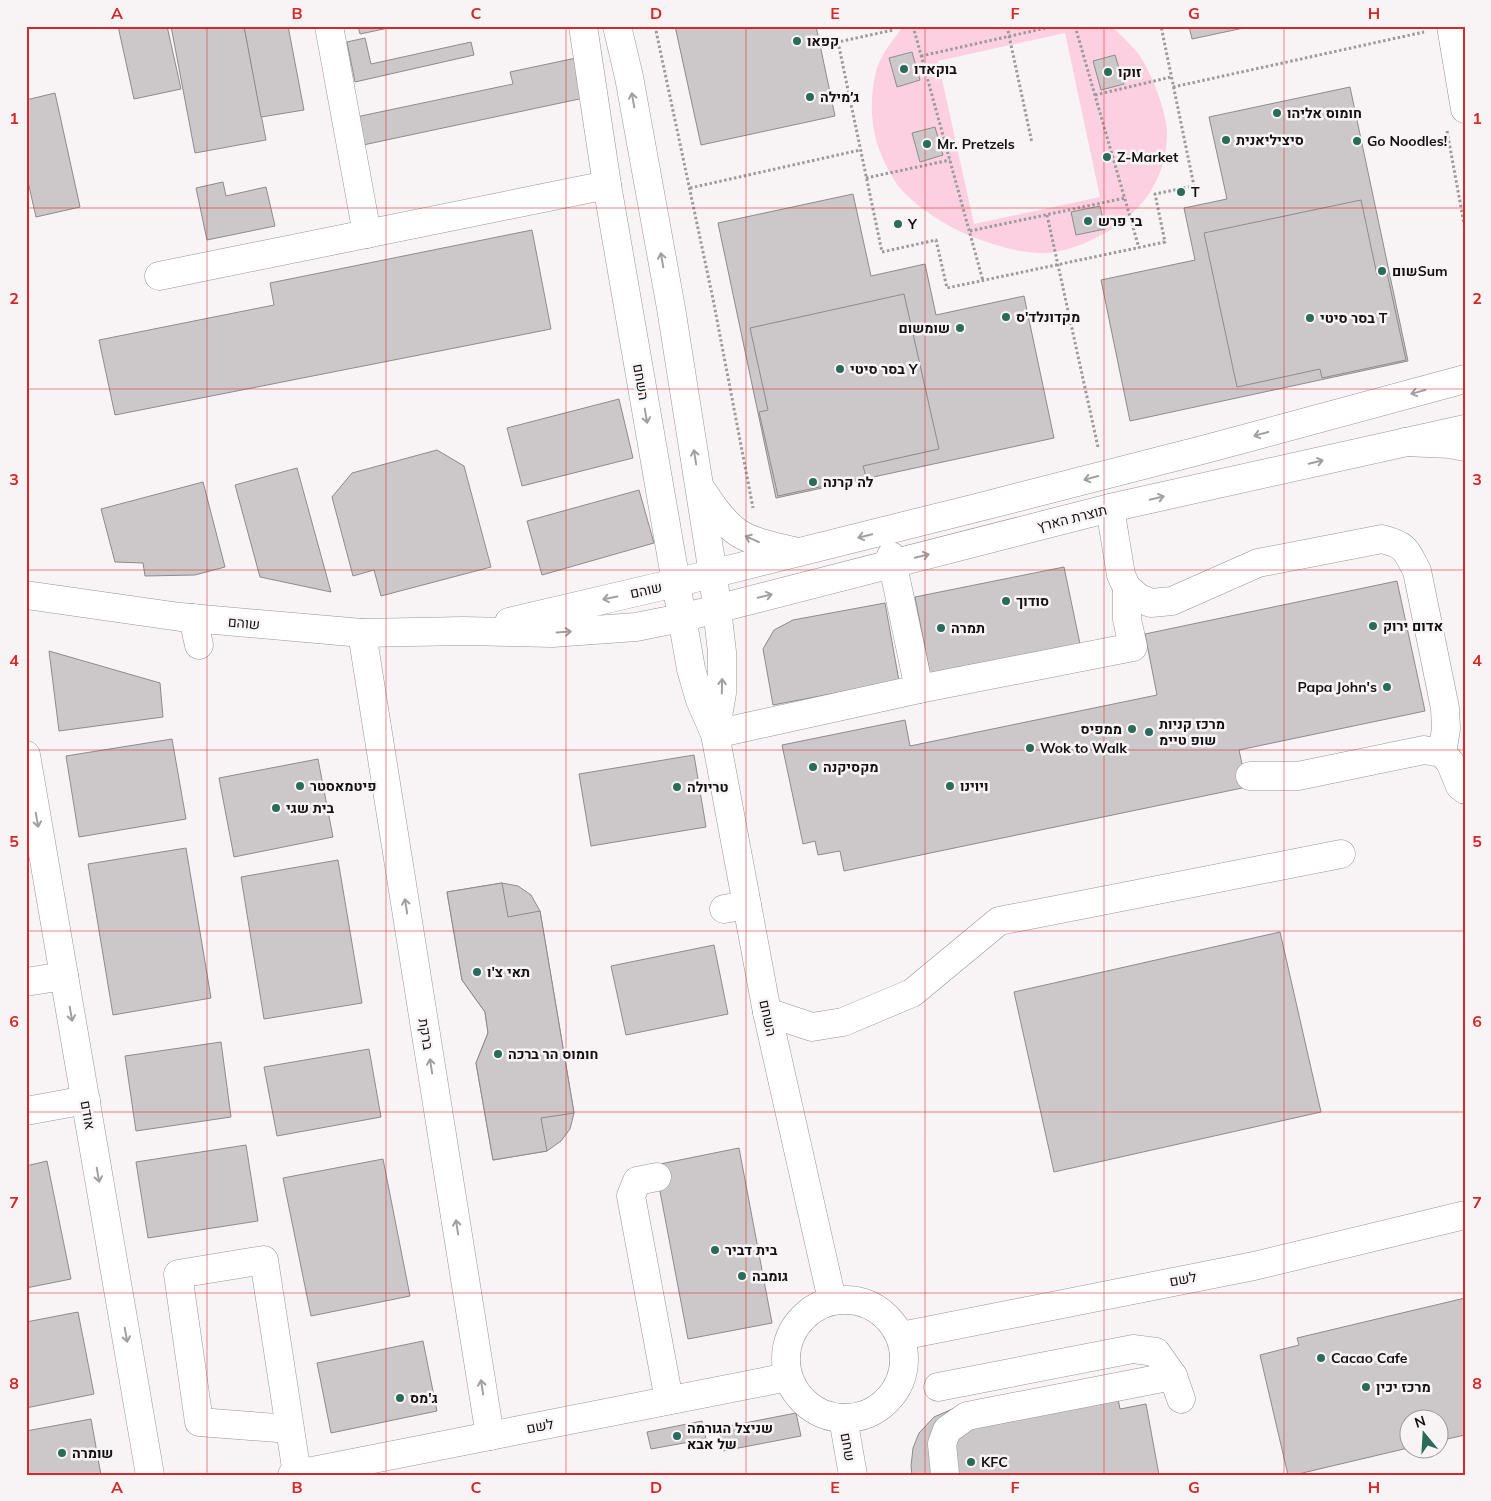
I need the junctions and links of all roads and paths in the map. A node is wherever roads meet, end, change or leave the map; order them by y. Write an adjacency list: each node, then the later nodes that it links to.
1 (329, 26): 27 (street)
2 (583, 26): 22 (street, השחם)
3 (617, 26): 32 (street, השחם, one-way to 3)
4 (655, 26): 23 (path)
5 (892, 26): 19 (path)
6 (913, 26): 13 (path)
7 (1007, 26): 12 (path)
8 (1055, 26): 12 (path)
9 (1075, 26): 16 (path)
10 (1161, 26): 14 (path)
11 (1440, 29): 15 (path); 17 (street)
12 (1009, 36): 13 (path); 18 (path)
13 (921, 56): 20 (path)
14 (1171, 77): 15 (path); 16 (path)
15 (1173, 88): 28 (path)
16 (1095, 95): 24 (path)
17 (1465, 110)
18 (1032, 144)
19 (860, 150): 21 (path); 23 (path)
20 (950, 160): 21 (path); 26 (path)
21 (866, 178): 31 (path)
22 (607, 185): 27 (street); 33 (street, השחם)
23 (690, 188): 43 (path)
24 (1125, 198): 25 (path); 28 (path)
25 (1047, 215): 26 (path); 29 (path)
26 (970, 232): 31 (path)
27 (367, 234): 30 (street)
28 (1139, 248): 29 (path)
29 (1058, 265): 31 (path); 38 (path)
30 (159, 276)
31 (984, 281)
32 (671, 308): 33 (street); 39 (street, השחם, one-way to 32)
33 (629, 316): 47 (street, השחם, one-way to 47)
34 (1465, 379): 38 (street, one-way to 38)
35 (1465, 429): 36 (street, תוצרת הארץ)
36 (1405, 442): 37 (street); 41 (street, תוצרת הארץ, one-way to 36)
37 (1465, 447)
38 (1104, 474): 40 (street, one-way to 40)
39 (700, 487): 43 (street, one-way to 39); 46 (street, השחם)
40 (980, 507): 42 (street); 44 (street, one-way to 44)
41 (1110, 508): 42 (street, תוצרת הארץ); 48 (street)
42 (987, 540): 45 (street, תוצרת הארץ, one-way to 42)
43 (762, 543): 44 (street)
44 (799, 552): 46 (street)
45 (892, 560): 50 (street, תוצרת הארץ, one-way to 45); 56 (street)
46 (713, 574): 47 (street, שוהם); 50 (street, השחם)
47 (675, 584): 52 (street, השחם); 53 (street, שוהם, one-way to 53)
48 (1127, 588): 56 (street); 58 (street)
49 (26, 595): 51 (street, שוהם)
50 (718, 608): 52 (street, תוצרת הארץ); 57 (street, השחם, one-way to 50)
51 (194, 618): 54 (street, שוהם); 55 (street)
52 (681, 618): 53 (street, שוהם, one-way to 52); 57 (street, השחם)
53 (463, 632): 54 (street, שוהם)
54 (362, 633): 77 (street, ברקת, one-way to 54)
55 (199, 646)
56 (919, 690): 57 (street)
57 (715, 734): 65 (street, השחם)
58 (1442, 753): 60 (street); 61 (street)
59 (26, 754): 63 (street, אודם, one-way to 63)
60 (1250, 776)
61 (1465, 790)
62 (1341, 854): 65 (street)
63 (64, 976): 64 (street); 66 (street, אודם, one-way to 66)
64 (26, 982)
65 (767, 1012): 70 (street, השחם)
66 (86, 1100): 67 (street); 80 (street, אודם, one-way to 80)
67 (26, 1111)
68 (657, 1177): 74 (street)
69 (1465, 1215): 71 (street, לשם)
70 (832, 1300): 71 (street); 72 (street)
71 (901, 1336): 75 (street)
72 (788, 1377): 74 (street, לשם); 75 (street)
73 (938, 1387): 79 (street)
74 (670, 1400): 77 (street, לשם)
75 (843, 1418): 81 (street, שחם)
76 (290, 1429): 76 (street); 78 (street)
77 (490, 1436): 78 (street, לשם)
78 (294, 1474)
79 (944, 1474)
80 (150, 1475)
81 (853, 1475)

